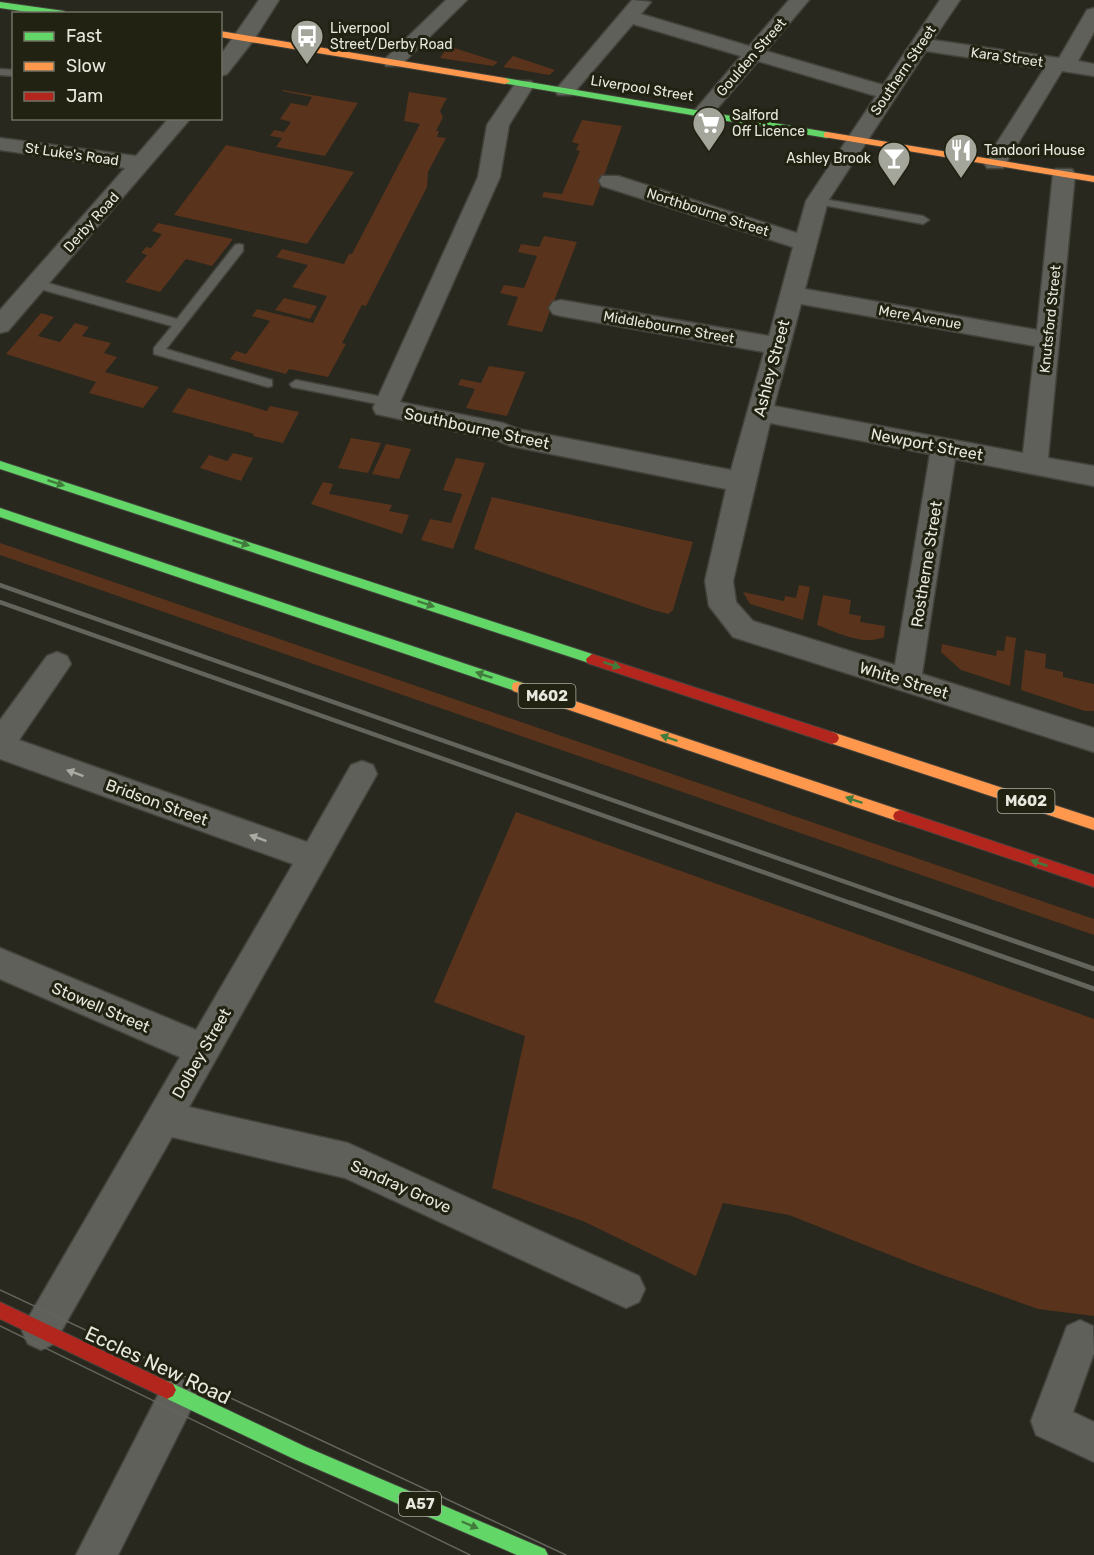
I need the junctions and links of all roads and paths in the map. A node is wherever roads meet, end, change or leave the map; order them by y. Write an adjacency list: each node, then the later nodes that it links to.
1 (269, 0): 11 (street)
2 (457, 0): 14 (street)
3 (643, 0): 9 (street)
4 (800, 0): 13 (street, Goulden Street)
5 (950, 0): 12 (street, Southern Street)
6 (0, 5): 7 (main road)
7 (50, 12)
8 (1094, 14): 15 (street)
9 (628, 16): 13 (street); 19 (street)
10 (222, 34): 11 (main road, Liverpool Street)
11 (246, 37): 14 (main road, Liverpool Street); 16 (street)
12 (920, 44): 15 (street, Kara Street); 20 (street, Southern Street)
13 (755, 53): 20 (street); 21 (street, Goulden Street)
14 (393, 62): 18 (main road, Liverpool Street)
15 (1061, 65): 17 (street, Kara Street); 25 (street)
16 (222, 67)
17 (1094, 70)
18 (524, 85): 19 (main road, Liverpool Street); 43 (street, Southbourne Street)
19 (565, 91): 21 (main road, Liverpool Street)
20 (887, 93): 23 (street, Southern Street)
21 (702, 114): 23 (main road, Liverpool Street)
22 (179, 120): 26 (street, Derby Road)
23 (855, 140): 25 (main road, Liverpool Street); 30 (street, Ashley Street)
24 (0, 144): 26 (street, St Luke's Road)
25 (995, 163): 27 (main road, Liverpool Street)
26 (143, 164): 34 (street, Derby Road)
27 (1064, 174): 28 (main road, Liverpool Street); 39 (street, Knutsford Street)
28 (1094, 179)
29 (610, 182): 32 (street, Northbourne Street)
30 (816, 201): 31 (lane); 32 (street, Ashley Street)
31 (923, 220)
32 (805, 243): 35 (street, Ashley Street)
33 (239, 248): 37 (lane)
34 (37, 284): 37 (lane); 38 (street, Derby Road)
35 (791, 294): 39 (street, Mere Avenue); 40 (street, Ashley Street)
36 (561, 308): 40 (street, Middlebourne Street)
37 (180, 324): 41 (lane)
38 (0, 325)
39 (1048, 340): 46 (street, Knutsford Street)
40 (778, 346): 44 (street, Ashley Street)
41 (268, 383)
42 (296, 384): 43 (lane)
43 (388, 402): 49 (street, Southbourne Street)
44 (759, 412): 45 (street, Newport Street); 49 (street, Ashley Street)
45 (944, 447): 46 (street, Newport Street); 53 (street, Rostherne Street)
46 (1035, 464): 48 (street, Newport Street)
47 (0, 465): 57 (main road, M602, one-way to 57)
48 (1094, 476)
49 (741, 482): 51 (street, Ashley Street)
50 (0, 512): 59 (main road, M602, one-way to 50)
51 (723, 606): 53 (street, White Street)
52 (57, 664): 55 (street)
53 (907, 681): 54 (street, White Street)
54 (1094, 740)
55 (0, 745): 58 (street, Bridson Street, one-way to 55)
56 (362, 774): 58 (street, Dolbey Street)
57 (1094, 824)
58 (314, 858): 61 (street, Dolbey Street)
59 (1094, 881)
60 (0, 963): 61 (street, Stowell Street)
61 (203, 1050): 62 (street, Dolbey Street)
62 (164, 1118): 63 (street, Sandray Grove); 65 (street, Dolbey Street)
63 (626, 1289)
64 (0, 1310): 65 (main road, Eccles New Road / A57)
65 (41, 1331): 67 (main road, Eccles New Road / A57)
66 (1080, 1339): 68 (street)
67 (178, 1397): 69 (main road, Eccles New Road / A57); 71 (street)
68 (1094, 1442)
69 (300, 1453): 70 (main road, Eccles New Road / A57); 72 (main road, Eccles New Road / A57, one-way to 72)
70 (435, 1527)
71 (96, 1555)
72 (539, 1555)

